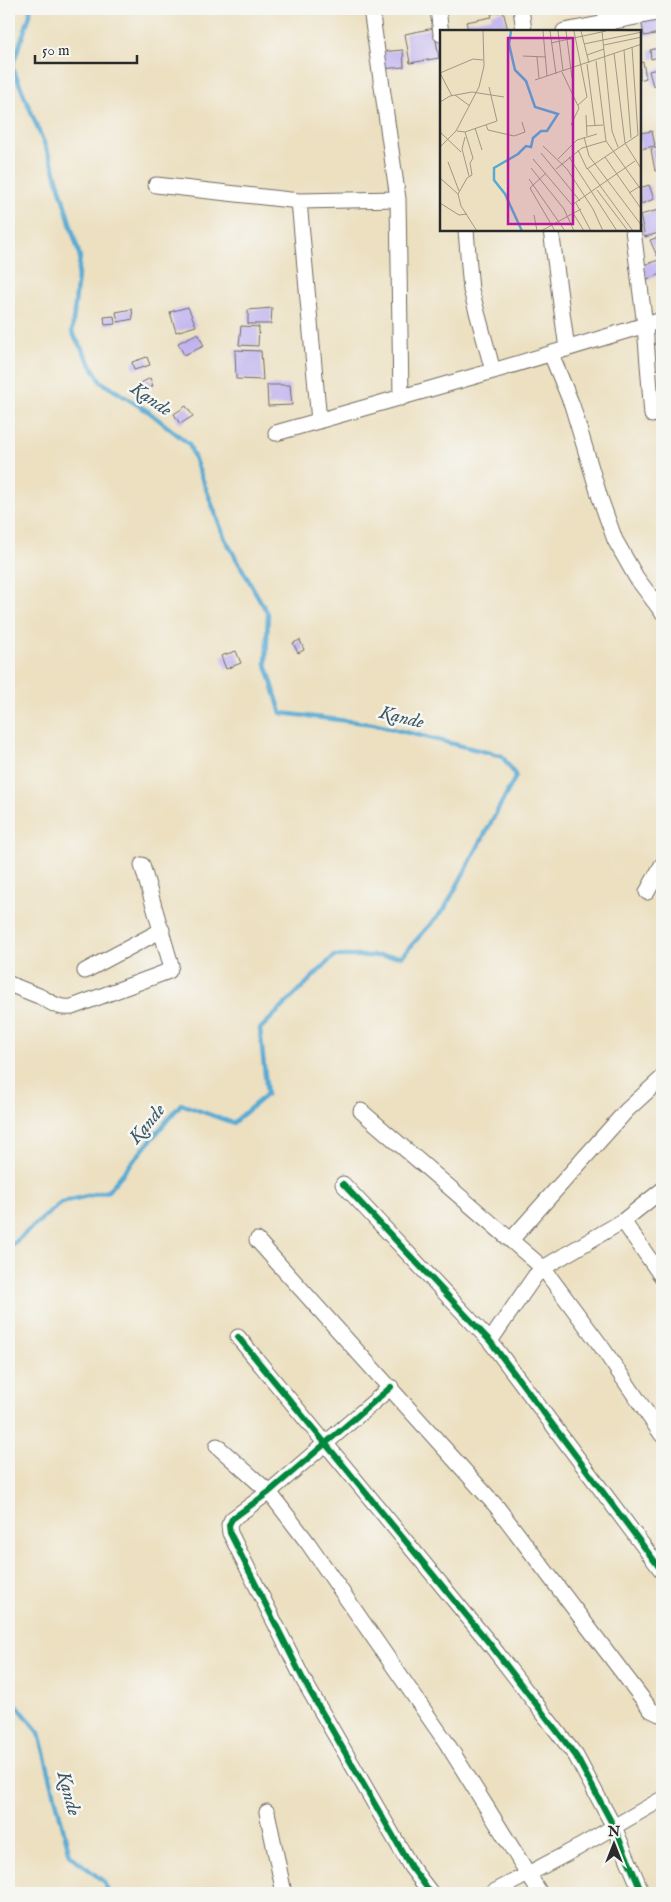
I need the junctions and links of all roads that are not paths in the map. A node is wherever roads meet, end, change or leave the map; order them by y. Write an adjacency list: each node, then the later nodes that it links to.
1 (371, 9): 10 (street)
2 (438, 9): 6 (street)
3 (520, 9): 7 (street)
4 (662, 12): 5 (street)
5 (606, 21): 8 (street)
6 (441, 30)
7 (524, 30)
8 (568, 30)
9 (156, 185): 11 (street)
10 (398, 200): 11 (street); 20 (street)
11 (299, 201): 22 (street)
12 (466, 231): 19 (street)
13 (551, 231): 17 (street)
14 (633, 231): 16 (street)
15 (662, 320): 16 (street)
16 (645, 326): 17 (street); 21 (street)
17 (567, 349): 18 (street)
18 (551, 354): 19 (street); 24 (street)
19 (493, 371): 20 (street)
20 (401, 398): 22 (street)
21 (652, 416)
22 (319, 421): 23 (street)
23 (276, 433)
24 (662, 612)
25 (142, 865): 28 (street)
26 (662, 865): 27 (street)
27 (647, 892)
28 (162, 930): 29 (street); 30 (street)
29 (84, 971)
30 (9, 984)
31 (662, 1078): 37 (street)
32 (361, 1111): 37 (street)
33 (343, 1184): 41 (street)
34 (662, 1190): 35 (street)
35 (623, 1221): 38 (street); 39 (street)
36 (257, 1240): 42 (street)
37 (510, 1240): 38 (street)
38 (542, 1268): 41 (street); 43 (street)
39 (662, 1278)
40 (238, 1337): 44 (street)
41 (490, 1341): 47 (street)
42 (391, 1388): 44 (street); 48 (street)
43 (662, 1435)
44 (324, 1444): 46 (street); 51 (street)
45 (217, 1446): 46 (street)
46 (269, 1492): 52 (street); 54 (street)
47 (662, 1572)
48 (662, 1713)
49 (662, 1800): 51 (street)
50 (267, 1812): 53 (street)
51 (614, 1827): 52 (street); 57 (street)
52 (529, 1873): 55 (street); 56 (street)
53 (284, 1893)
54 (430, 1893)
55 (492, 1893)
56 (540, 1893)
57 (642, 1893)

